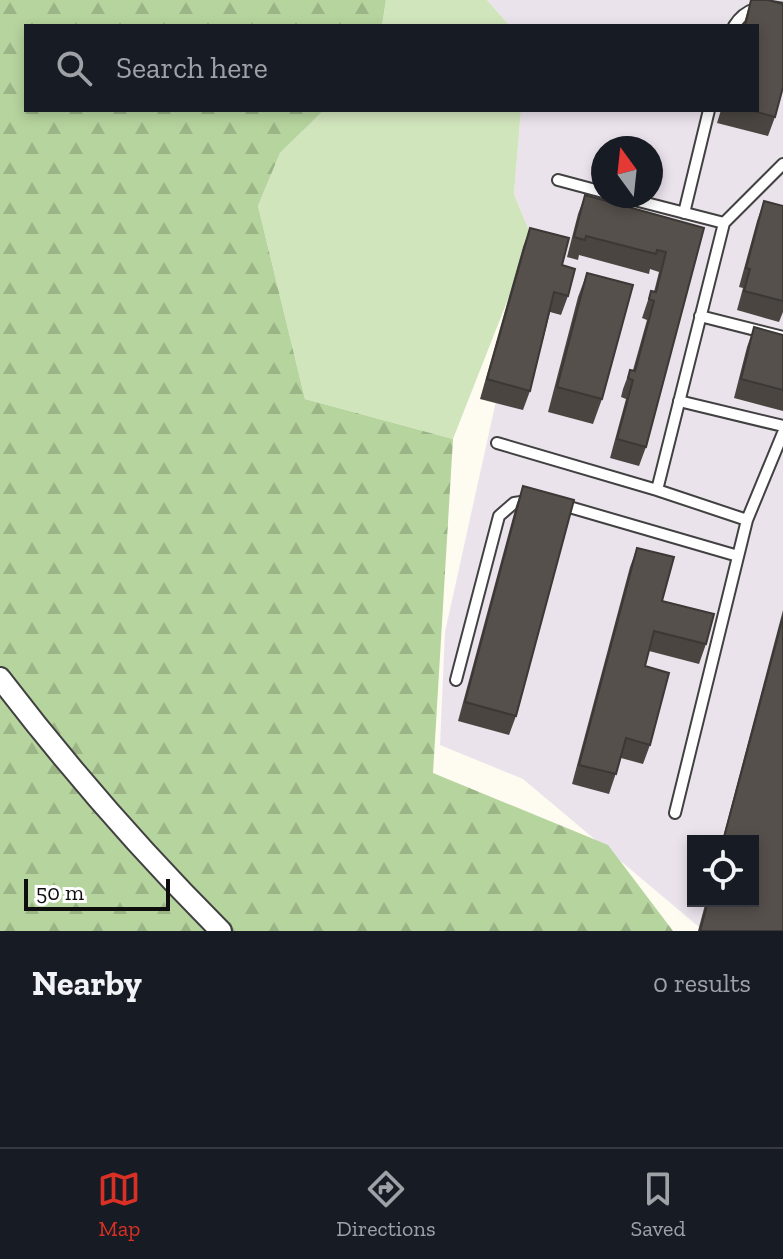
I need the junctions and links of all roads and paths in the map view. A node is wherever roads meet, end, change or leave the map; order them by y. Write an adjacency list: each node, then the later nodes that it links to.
1 (783, 9): 2 (lane)
2 (735, 24)
3 (709, 112): 8 (lane)
4 (783, 164): 9 (lane)
5 (558, 180): 6 (lane)
6 (591, 189)
7 (663, 208): 8 (lane)
8 (684, 213): 9 (lane)
9 (724, 223): 10 (lane)
10 (700, 316): 11 (lane); 12 (lane)
11 (783, 337)
12 (679, 401): 13 (lane); 16 (lane)
13 (783, 426)
14 (783, 433): 17 (lane)
15 (497, 443): 16 (lane)
16 (657, 490): 17 (lane)
17 (747, 520): 18 (lane)
18 (738, 556): 20 (lane); 21 (lane)
19 (0, 678): 22 (street)
20 (456, 680)
21 (675, 813)
22 (221, 931)

